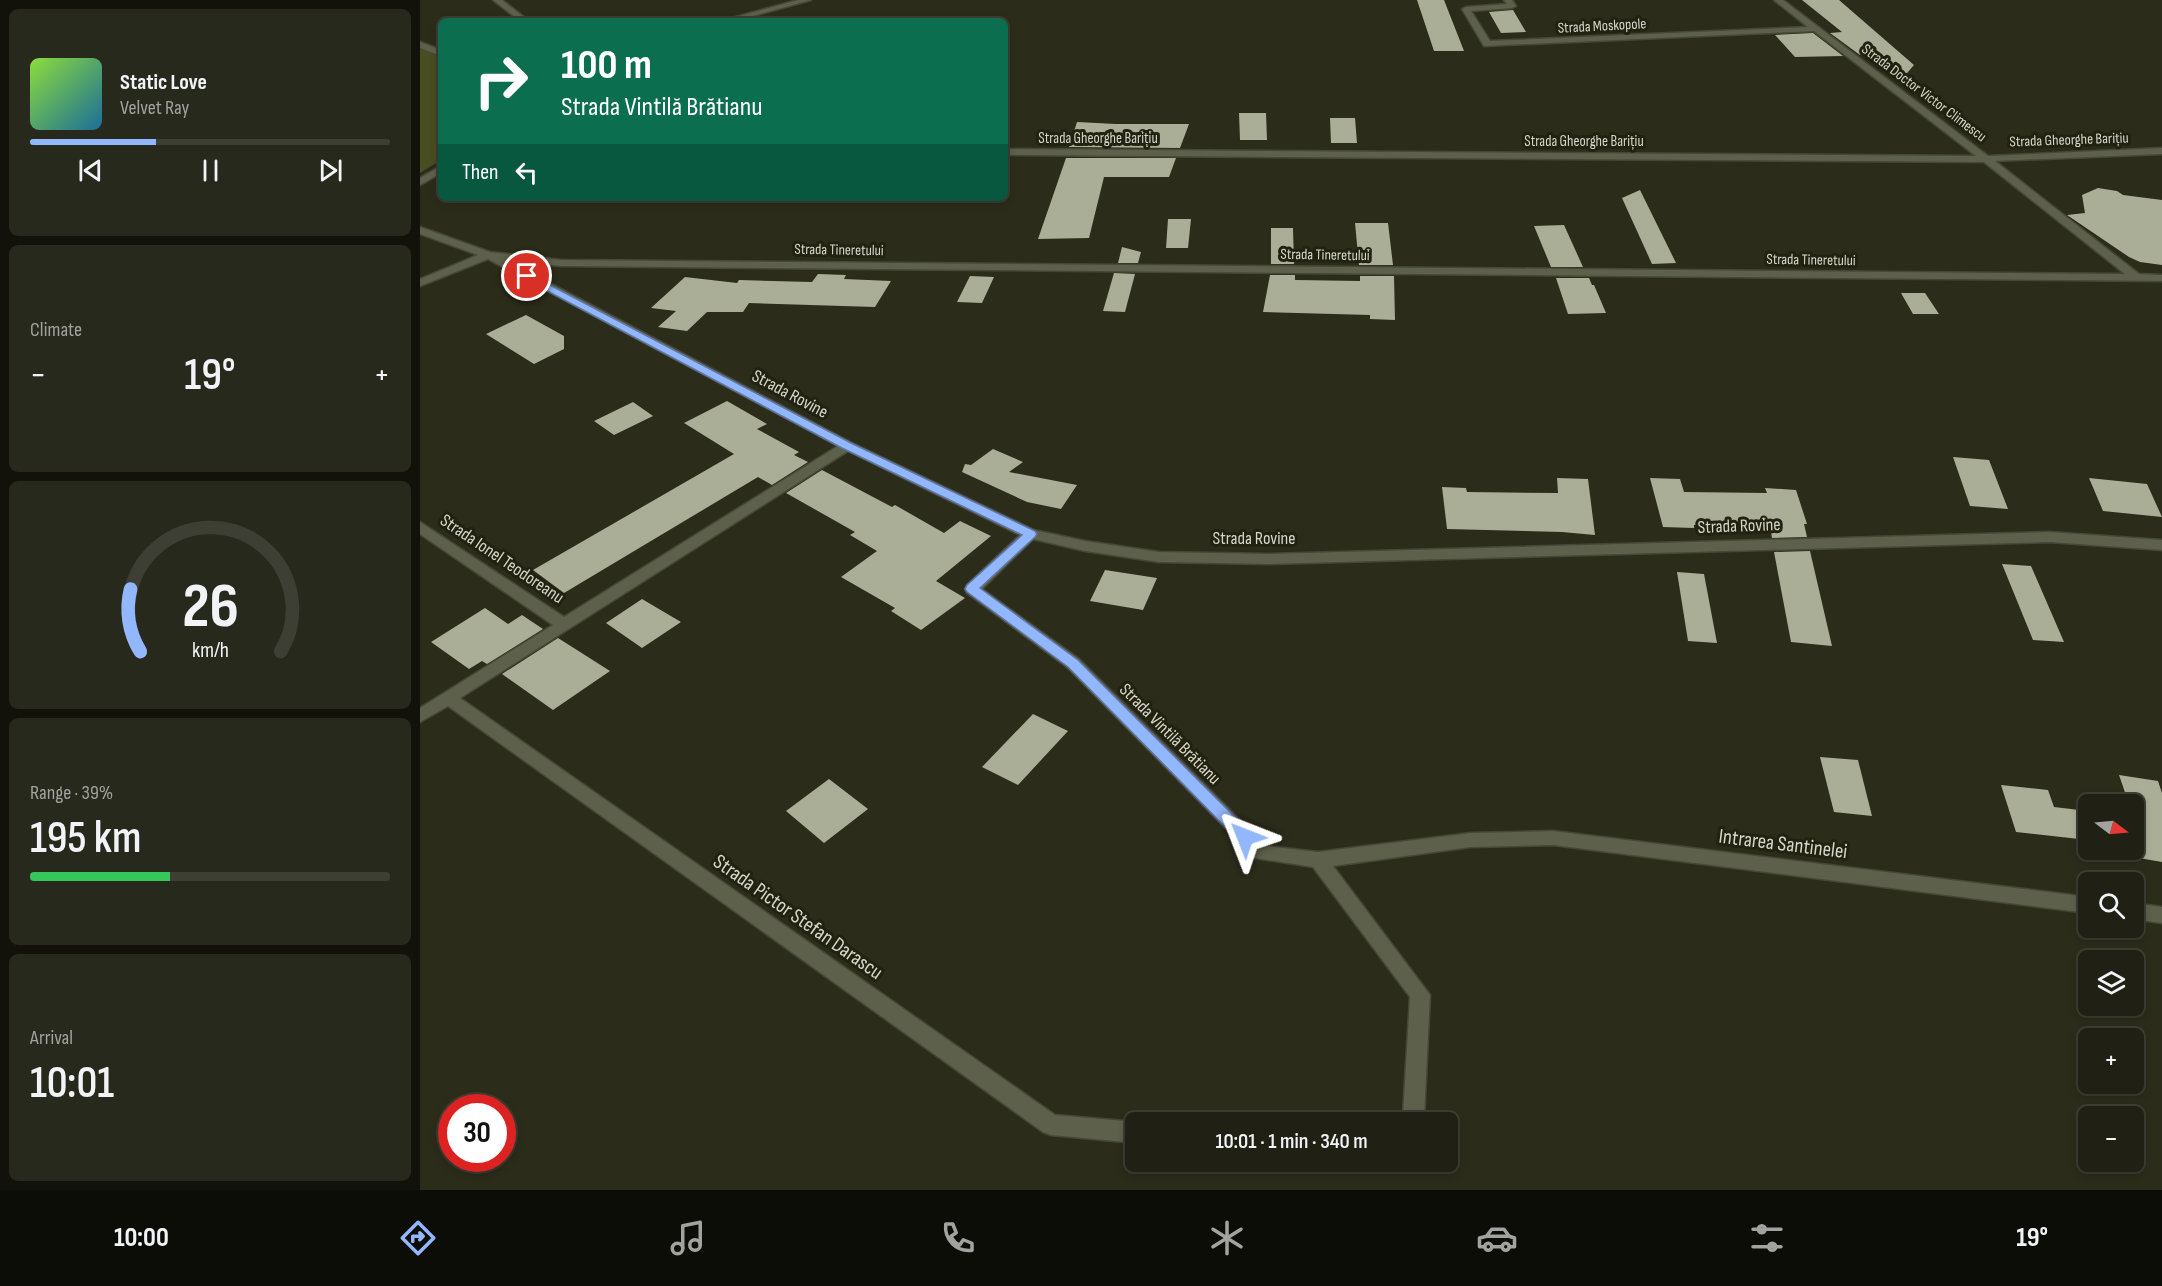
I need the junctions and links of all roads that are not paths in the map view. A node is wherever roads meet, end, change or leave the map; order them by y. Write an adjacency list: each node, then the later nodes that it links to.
1 (497, 0): 6 (street)
2 (807, 0): 5 (street)
3 (1508, 0): 8 (street, Strada Moskopole)
4 (1778, 0): 8 (street, Strada Doctor Victor Climescu)
5 (786, 2): 7 (street)
6 (521, 18)
7 (735, 18)
8 (1814, 29): 13 (street, Strada Doctor Victor Climescu)
9 (420, 45): 10 (street)
10 (438, 52)
11 (2162, 151): 13 (street, Strada Gheorghe Barițiu)
12 (1008, 152): 13 (street, Strada Gheorghe Barițiu)
13 (1986, 159): 18 (street, Strada Doctor Victor Climescu)
14 (438, 171): 15 (street)
15 (420, 182)
16 (420, 230): 17 (street, Strada Rovine)
17 (488, 255): 18 (street, Strada Tineretului); 20 (street); 21 (street, Strada Rovine)
18 (2137, 278): 19 (street, Strada Tineretului)
19 (2162, 278)
20 (420, 283)
21 (847, 446): 23 (street, Strada Rovine); 25 (street)
22 (420, 527): 25 (street, Strada Ionel Teodoreanu)
23 (1030, 534): 24 (street, Strada Rovine); 29 (street, Strada Vintilă Brătianu)
24 (2162, 545)
25 (563, 624): 26 (street)
26 (448, 698): 27 (street); 34 (street, Strada Pictor Stefan Darascu)
27 (420, 716)
28 (1471, 840): 29 (street, Strada Vintilă Brătianu); 30 (street, Intrarea Santinelei)
29 (1318, 860): 33 (street)
30 (2078, 904)
31 (2144, 913): 32 (street)
32 (2161, 915)
33 (1413, 1112)
34 (1125, 1132)

